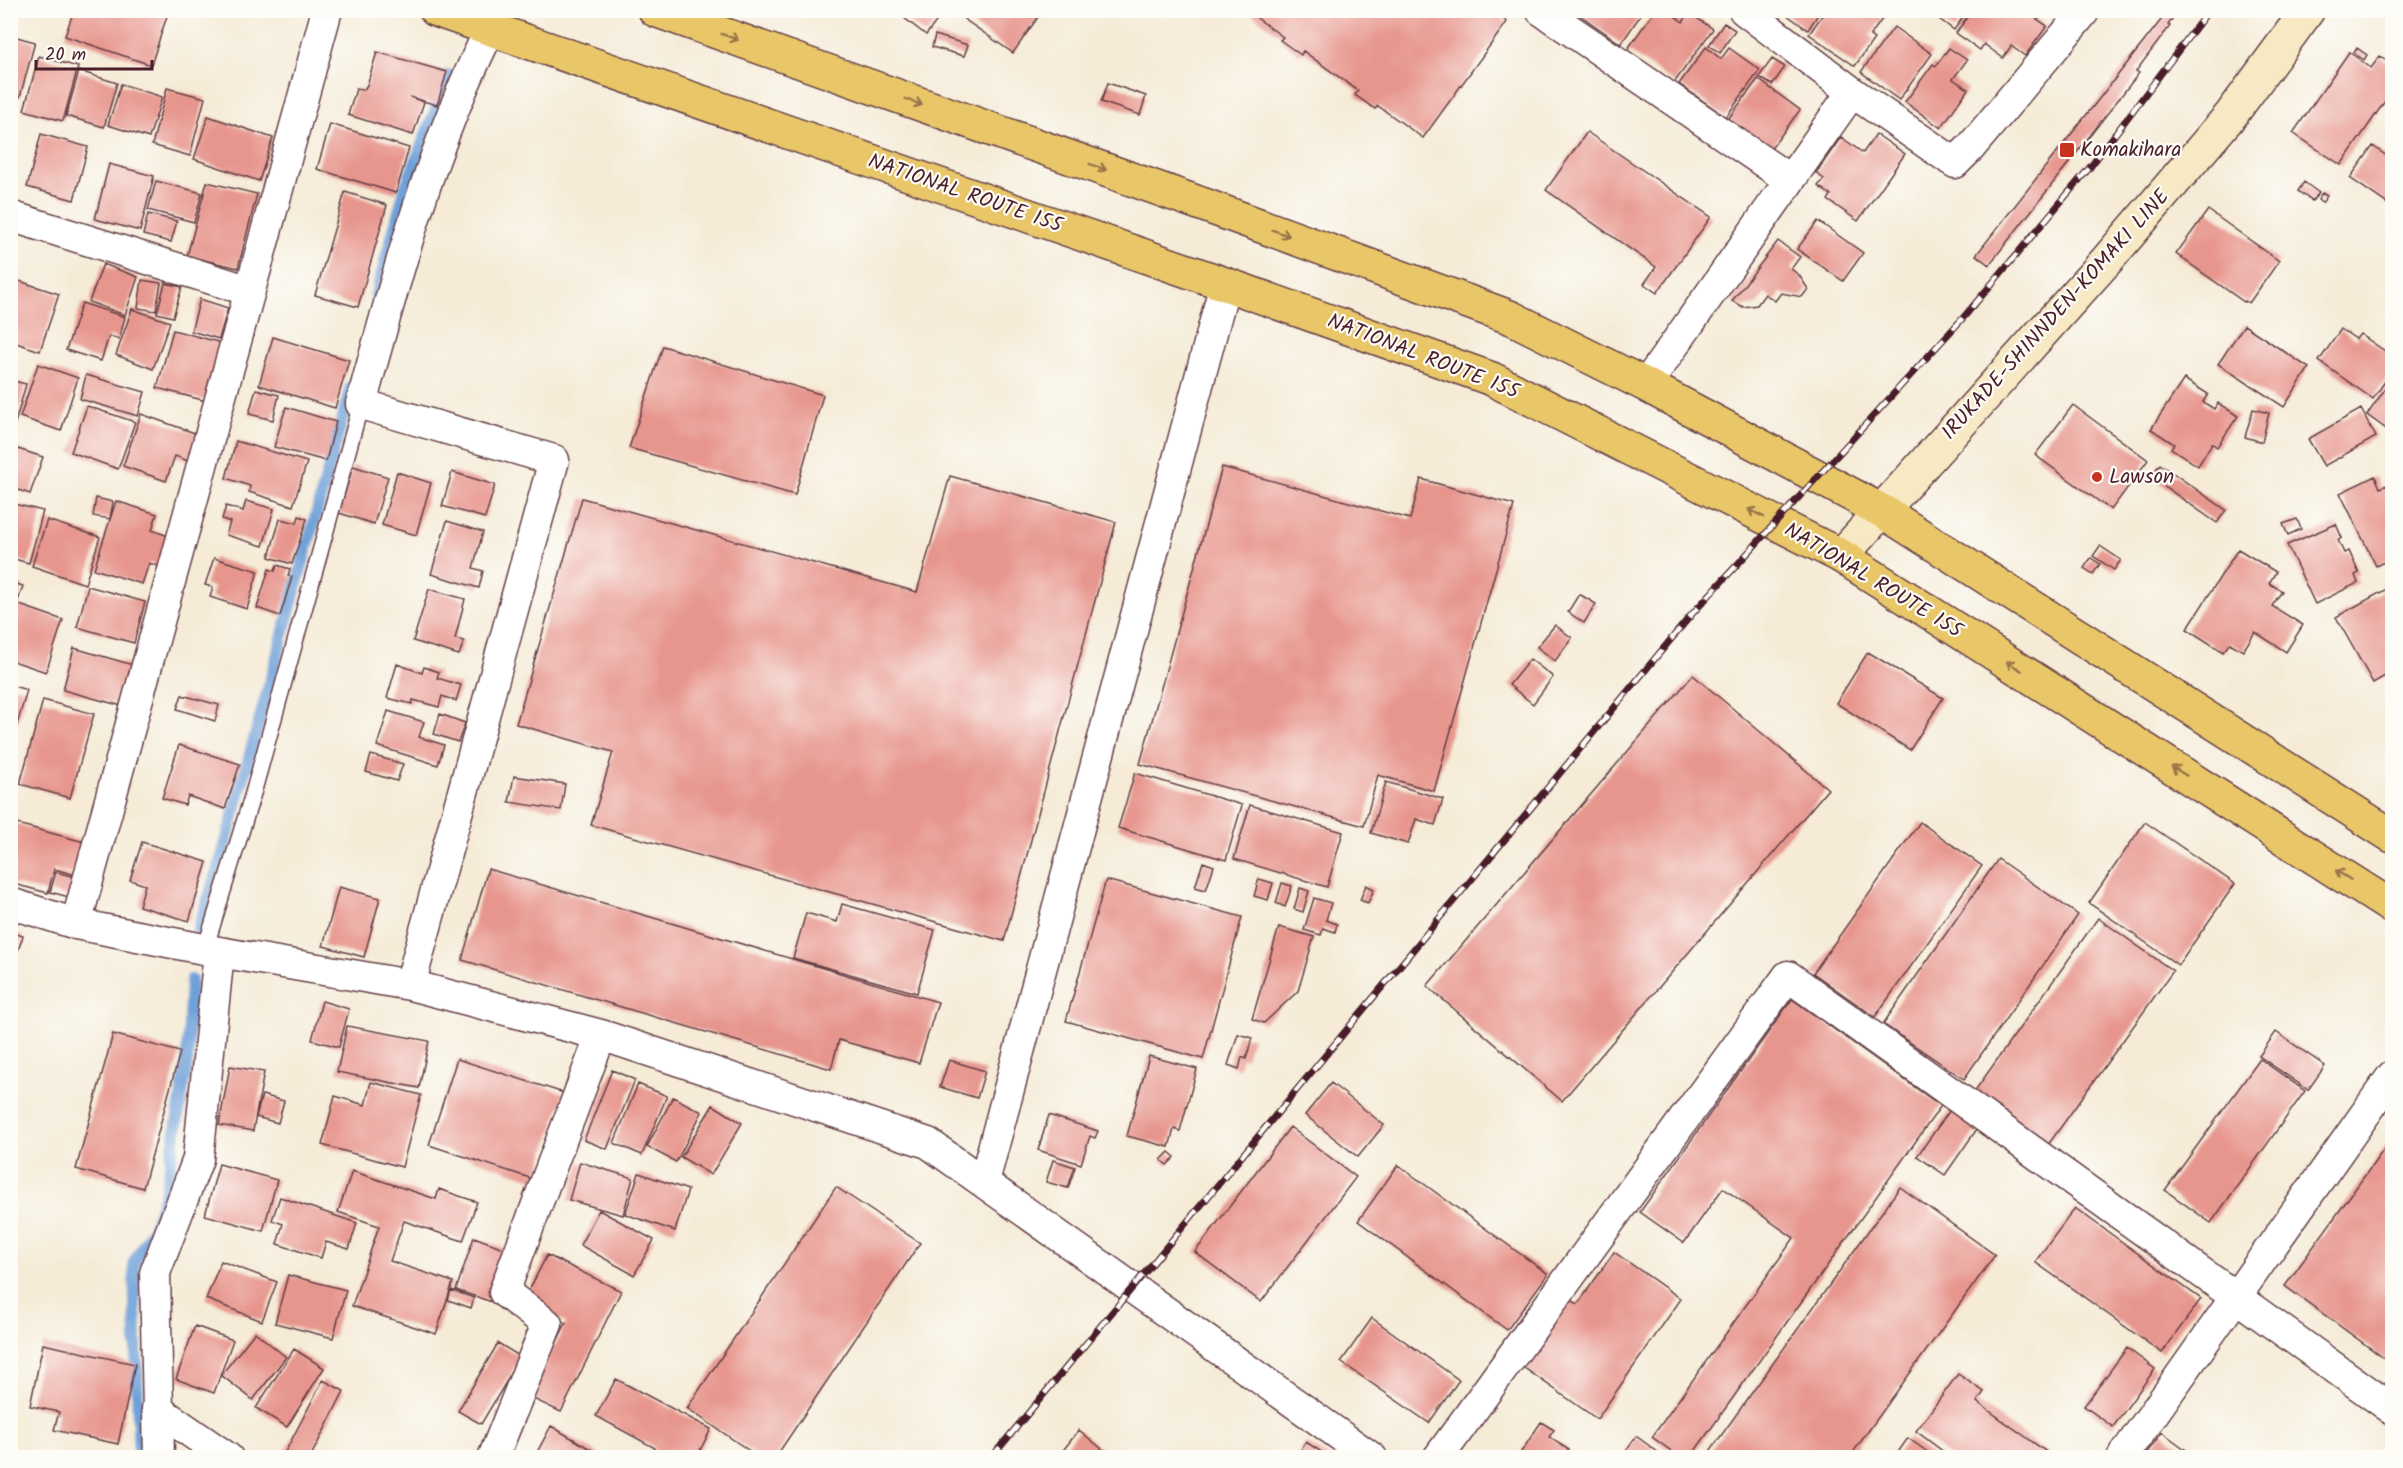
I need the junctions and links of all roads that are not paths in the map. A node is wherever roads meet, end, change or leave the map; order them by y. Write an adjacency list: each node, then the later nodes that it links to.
1 (327, 10): 13 (street)
2 (436, 10): 8 (highway, NATIONAL ROUTE 155)
3 (655, 10): 14 (highway, one-way to 14)
4 (1541, 10): 10 (street)
5 (1744, 10): 9 (street)
6 (2079, 10): 9 (street)
7 (2307, 10): 16 (main road, IRUKADE-SHINNDEN-KOMAKI LINE)
8 (490, 30): 12 (highway, NATIONAL ROUTE 155); 15 (street)
9 (1851, 92): 10 (street)
10 (1790, 180): 14 (street)
11 (10, 216): 13 (street)
12 (1226, 284): 17 (highway, NATIONAL ROUTE 155, one-way to 12); 26 (street)
13 (250, 291): 21 (street)
14 (1646, 385): 16 (highway)
15 (361, 404): 22 (lane); 23 (street)
16 (1882, 511): 17 (main road, IRUKADE-SHINNDEN-KOMAKI LINE); 18 (highway)
17 (1841, 556): 20 (highway, NATIONAL ROUTE 155, one-way to 17)
18 (2392, 836)
19 (10, 903): 21 (street)
20 (2392, 907)
21 (76, 924): 22 (street)
22 (212, 951): 23 (street); 28 (street)
23 (410, 985): 24 (street)
24 (601, 1035): 26 (street); 32 (street)
25 (2392, 1076): 27 (street)
26 (984, 1182): 33 (street)
27 (2237, 1297): 29 (street); 34 (street); 35 (street)
28 (157, 1409): 30 (street); 31 (street)
29 (2392, 1409)
30 (159, 1458)
31 (228, 1458)
32 (493, 1458)
33 (1372, 1458)
34 (1438, 1458)
35 (2122, 1458)

